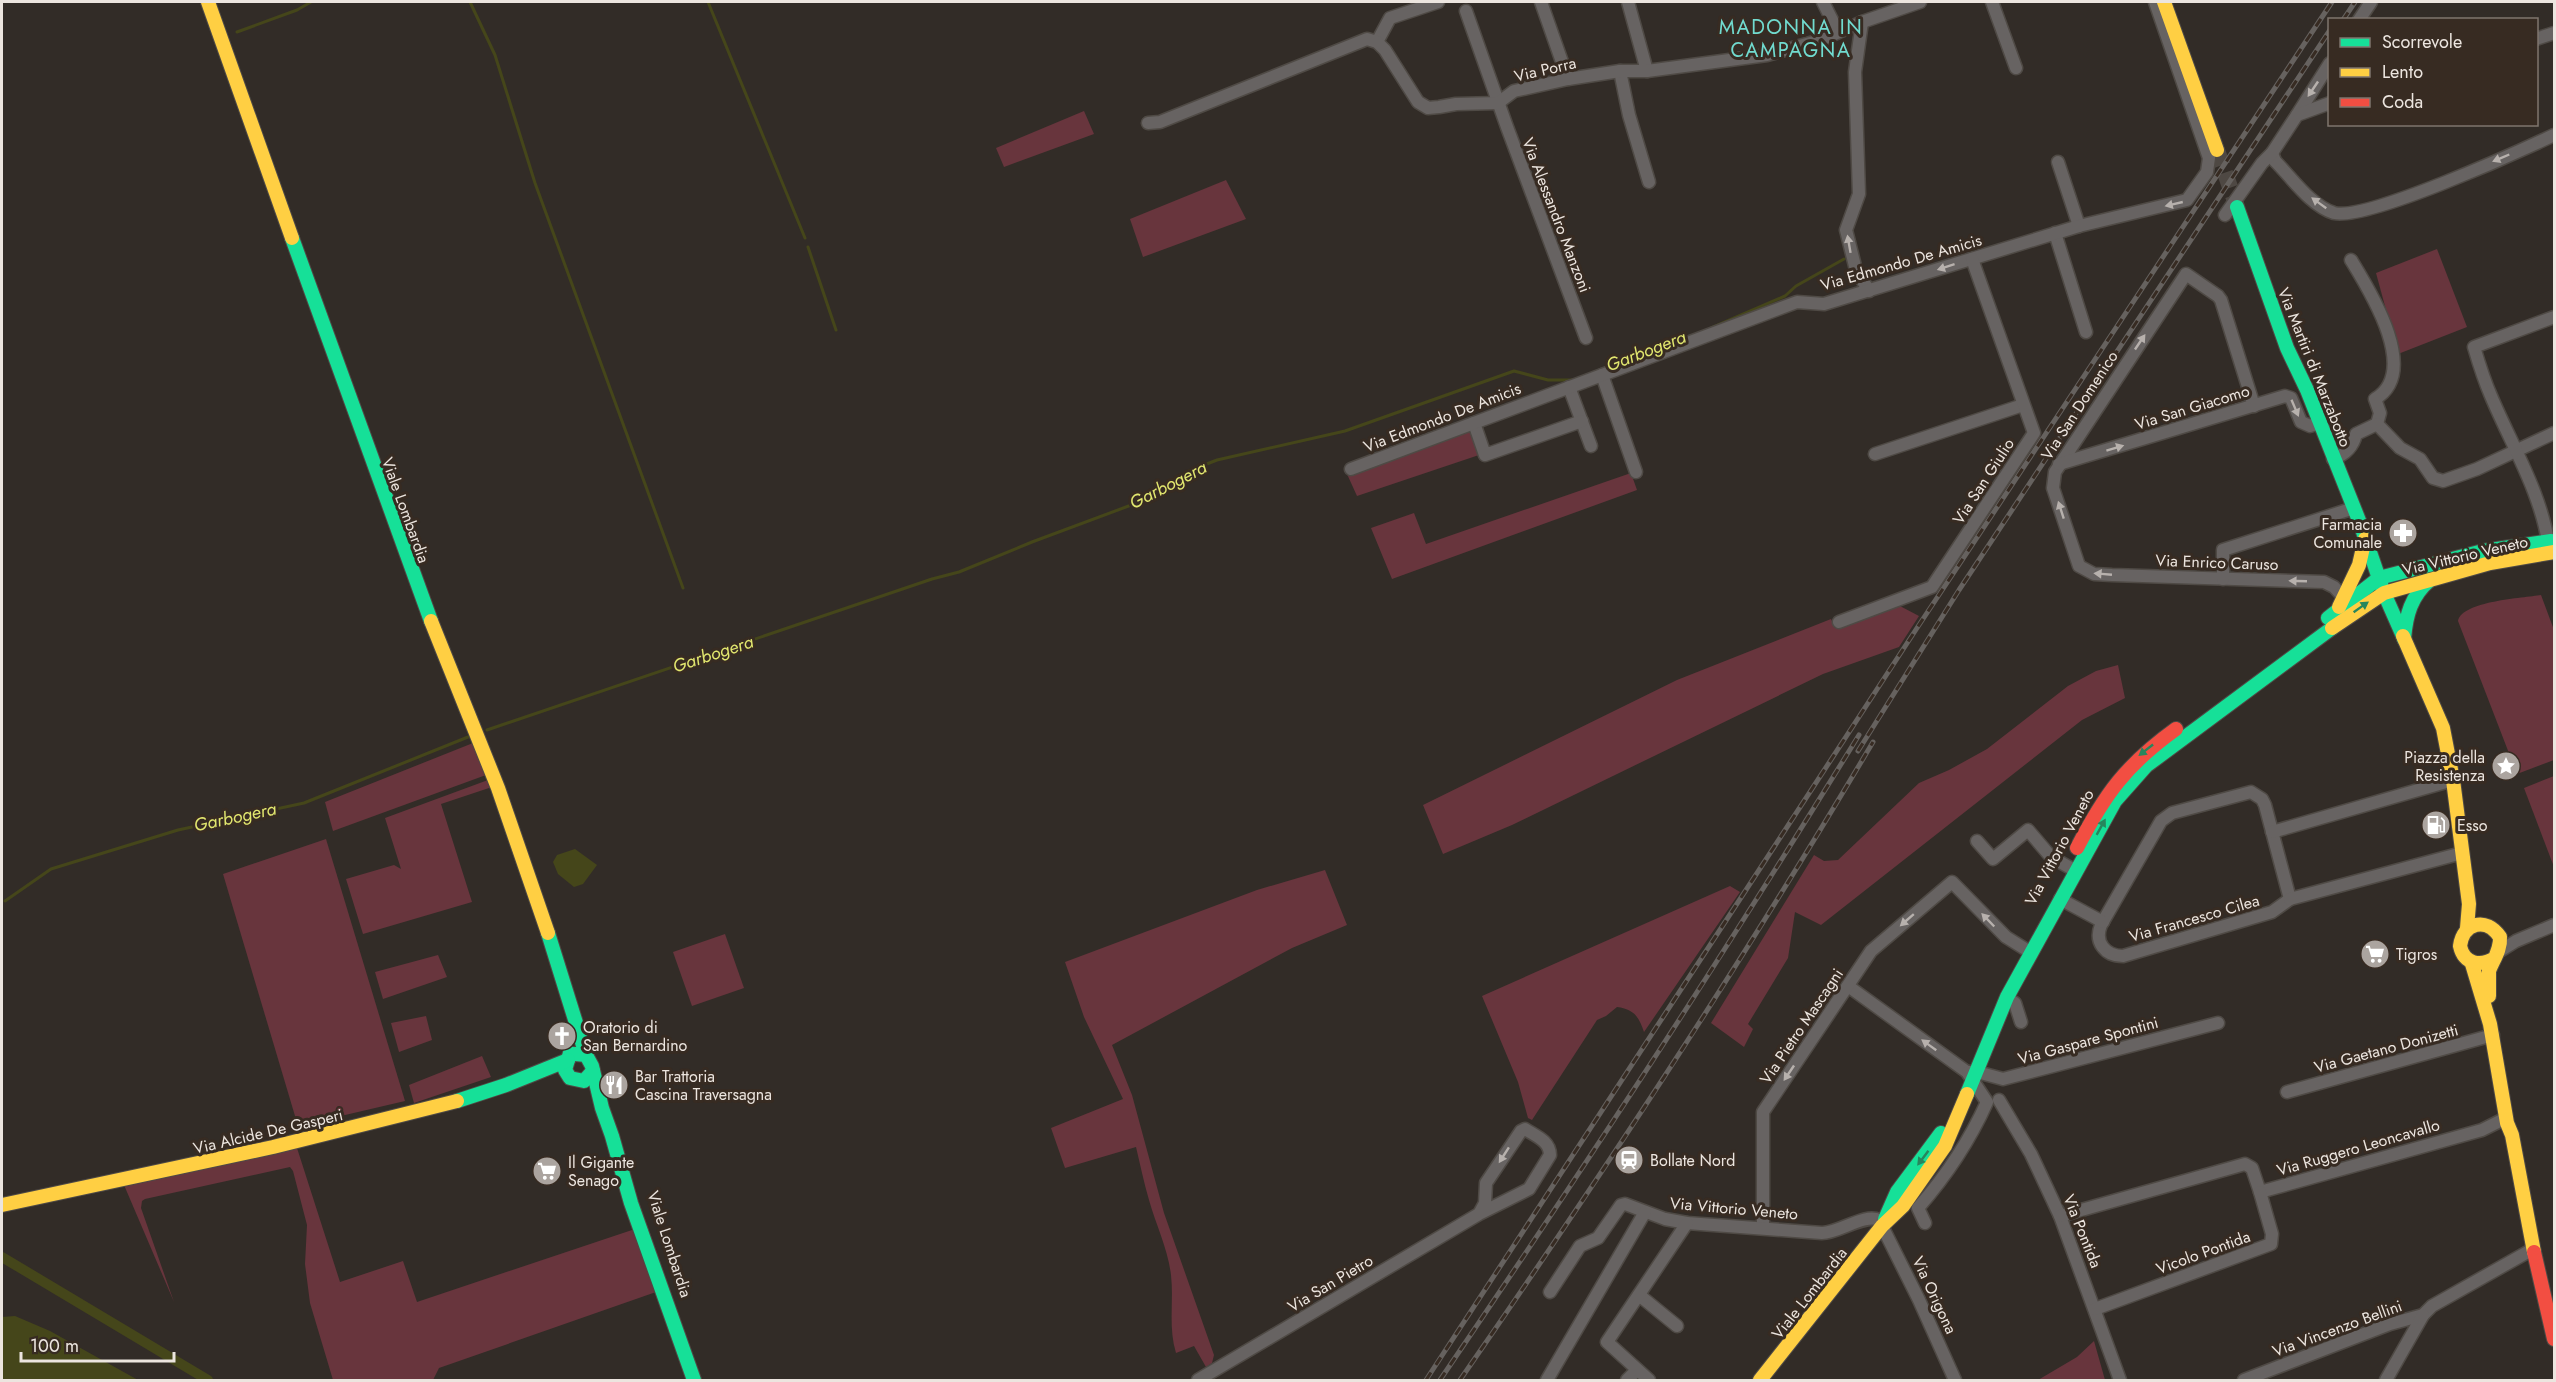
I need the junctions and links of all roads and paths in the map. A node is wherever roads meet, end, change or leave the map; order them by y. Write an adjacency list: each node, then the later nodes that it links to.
1 (208, 2): 88 (street, Viale Lombardia)
2 (1438, 2): 17 (street)
3 (1541, 2): 22 (street)
4 (1628, 2): 21 (street)
5 (1823, 2): 14 (street)
6 (1920, 2): 13 (street, Via Porra)
7 (1992, 2): 19 (street)
8 (2155, 2): 29 (street)
9 (2164, 2): 29 (street)
10 (2371, 2): 12 (street)
11 (1466, 11): 23 (street, Via Alessandro Manzoni)
12 (2360, 18)
13 (1862, 22): 14 (street, Via Porra); 37 (street, one-way to 13)
14 (1838, 32): 21 (street, Via Porra)
15 (2554, 33): 16 (street)
16 (2538, 38)
17 (1377, 42): 23 (street, Via Porra); 26 (street)
18 (2328, 66): 25 (street, one-way to 25)
19 (2016, 68)
20 (1620, 71): 21 (street, Via Porra); 22 (street, Via Porra); 31 (street)
21 (1647, 71)
22 (1568, 79): 23 (street, Via Porra)
23 (1498, 103): 40 (street, Via Alessandro Manzoni)
24 (2328, 104): 25 (street)
25 (2297, 115): 28 (street)
26 (1148, 123)
27 (2554, 135): 28 (street, one-way to 28)
28 (2272, 153): 32 (street)
29 (2213, 156): 33 (street, Via Edmondo De Amicis, one-way to 33)
30 (2058, 162): 33 (street)
31 (1649, 182)
32 (2231, 211): 47 (street, Via Martiri di Marzabotto)
33 (2079, 226): 34 (street, Via Edmondo De Amicis)
34 (2055, 233): 35 (street, Via Edmondo De Amicis); 39 (street)
35 (1972, 259): 37 (street, Via Edmondo De Amicis, one-way to 37); 43 (street, Via San Giulio)
36 (2351, 261): 48 (street)
37 (1869, 291): 41 (street, Via Edmondo De Amicis)
38 (2554, 317): 51 (street)
39 (2086, 332)
40 (1586, 339)
41 (1602, 375): 42 (street, Via Edmondo De Amicis); 56 (street)
42 (1569, 387): 45 (street); 46 (street, Via Edmondo De Amicis)
43 (2023, 405): 52 (street); 66 (street, Via San Giulio)
44 (2253, 406): 47 (street, Via San Giacomo, one-way to 47); 54 (street, Via San Giacomo, one-way to 44); 54 (street, Via San Domenico, one-way to 44)
45 (1582, 421): 46 (street); 50 (street)
46 (1474, 423): 55 (street, Via Edmondo De Amicis)
47 (2319, 423): 53 (street, Via Martiri di Marzabotto)
48 (2377, 424): 51 (street); 53 (street)
49 (2554, 433): 51 (street)
50 (1591, 446)
51 (2517, 452): 59 (street)
52 (1875, 454)
53 (2334, 459): 57 (street, Via Martiri di Marzabotto)
54 (2058, 464): 60 (street, Via San Domenico, one-way to 54)
55 (1351, 469)
56 (1636, 472)
57 (2354, 508): 58 (street, Via Martiri di Marzabotto); 63 (street)
58 (2366, 538): 62 (street, Via Martiri di Marzabotto); 65 (street)
59 (2552, 547): 61 (street, Via Vittorio Veneto); 62 (street, Via Vittorio Veneto)
60 (2079, 566): 63 (street, Via Enrico Caruso, one-way to 60)
61 (2434, 577): 64 (street, Via Vittorio Veneto); 67 (street)
62 (2379, 578): 64 (street, Via Martiri di Marzabotto); 65 (street, Via Vittorio Veneto)
63 (2223, 579): 65 (street, Via Enrico Caruso, one-way to 63)
64 (2384, 593): 67 (street, Via Martiri di Marzabotto); 72 (street, Via Vittorio Veneto, one-way to 64)
65 (2346, 599): 72 (street, Via Vittorio Veneto, one-way to 72)
66 (1839, 622)
67 (2404, 643): 68 (street, Via Martiri di Marzabotto)
68 (2453, 780): 69 (street); 71 (street, Via Martiri di Marzabotto)
69 (2272, 831): 74 (street, Via Francesco Cilea); 75 (street, Via Francesco Cilea)
70 (1977, 841): 72 (street)
71 (2462, 857): 74 (street, Via Francesco Cilea); 76 (street); 78 (street)
72 (2072, 869): 73 (street, Via Vittorio Veneto); 81 (street, Via Vittorio Veneto)
73 (2060, 899): 75 (street); 81 (street, Via Vittorio Veneto)
74 (2290, 899): 75 (street, Via Francesco Cilea)
75 (2103, 922)
76 (2484, 924): 78 (street); 79 (street)
77 (2554, 925): 80 (street)
78 (2467, 928): 83 (street)
79 (2497, 933): 80 (street); 82 (street)
80 (2532, 934): 82 (street)
81 (2027, 950): 84 (street, Via Pietro Mascagni, one-way to 84); 85 (street, Via Vittorio Veneto); 94 (street, Via Vittorio Veneto)
82 (2498, 954): 83 (street); 89 (street)
83 (2472, 964): 89 (street)
84 (1848, 986): 94 (street, one-way to 84); 108 (street, Via Pietro Mascagni, one-way to 108)
85 (2007, 998): 86 (street); 94 (street, Via Vittorio Veneto)
86 (2021, 1022)
87 (2218, 1023): 94 (street, Via Gaspare Spontini)
88 (576, 1028): 90 (street, Viale Lombardia); 91 (street)
89 (2492, 1030): 96 (street, Via Gaetano Donizetti); 99 (street)
90 (586, 1055): 91 (street); 92 (street)
91 (568, 1059): 93 (street, Via Alcide De Gasperi); 95 (street)
92 (593, 1071): 95 (street); 98 (street, Viale Lombardia)
93 (538, 1074): 95 (street, Via Alcide De Gasperi); 101 (street, Via Alcide De Gasperi)
94 (1972, 1076): 105 (street); 107 (street, Via Vittorio Veneto)
95 (572, 1080): 98 (street, Viale Lombardia)
96 (2287, 1092)
97 (1999, 1100): 104 (street, Via Pontida)
98 (599, 1104): 117 (street, Viale Lombardia)
99 (2507, 1123): 100 (street, Via Ruggero Leoncavallo); 109 (street)
100 (2260, 1192): 104 (street, Via Ruggero Leoncavallo); 112 (street, Vicolo Pontida)
101 (2, 1205)
102 (1645, 1212): 106 (street, Via Vittorio Veneto); 110 (street, Via Vittorio Veneto); 119 (street)
103 (1479, 1214): 103 (street, Via San Pietro, one-way to 103); 118 (street, Via San Pietro)
104 (2060, 1216): 112 (street, Via Pontida)
105 (1924, 1222)
106 (1687, 1223): 108 (street, Via Vittorio Veneto); 111 (street)
107 (1882, 1226): 108 (street, Via Vittorio Veneto); 122 (street, Viale Lombardia); 123 (street, Via Origona)
108 (1763, 1227)
109 (2529, 1251): 113 (street, Via Vincenzo Bellini); 115 (street)
110 (1550, 1292)
111 (1639, 1295): 114 (street); 116 (street)
112 (2095, 1309): 124 (street, Via Pontida)
113 (2423, 1315): 125 (street, Via Vincenzo Bellini); 126 (street)
114 (1677, 1326)
115 (2554, 1340)
116 (1637, 1370): 120 (street); 121 (street)
117 (694, 1380)
118 (1198, 1380)
119 (1547, 1380)
120 (1628, 1380)
121 (1650, 1380)
122 (1760, 1380)
123 (1955, 1380)
124 (2120, 1380)
125 (2244, 1380)
126 (2386, 1380)

